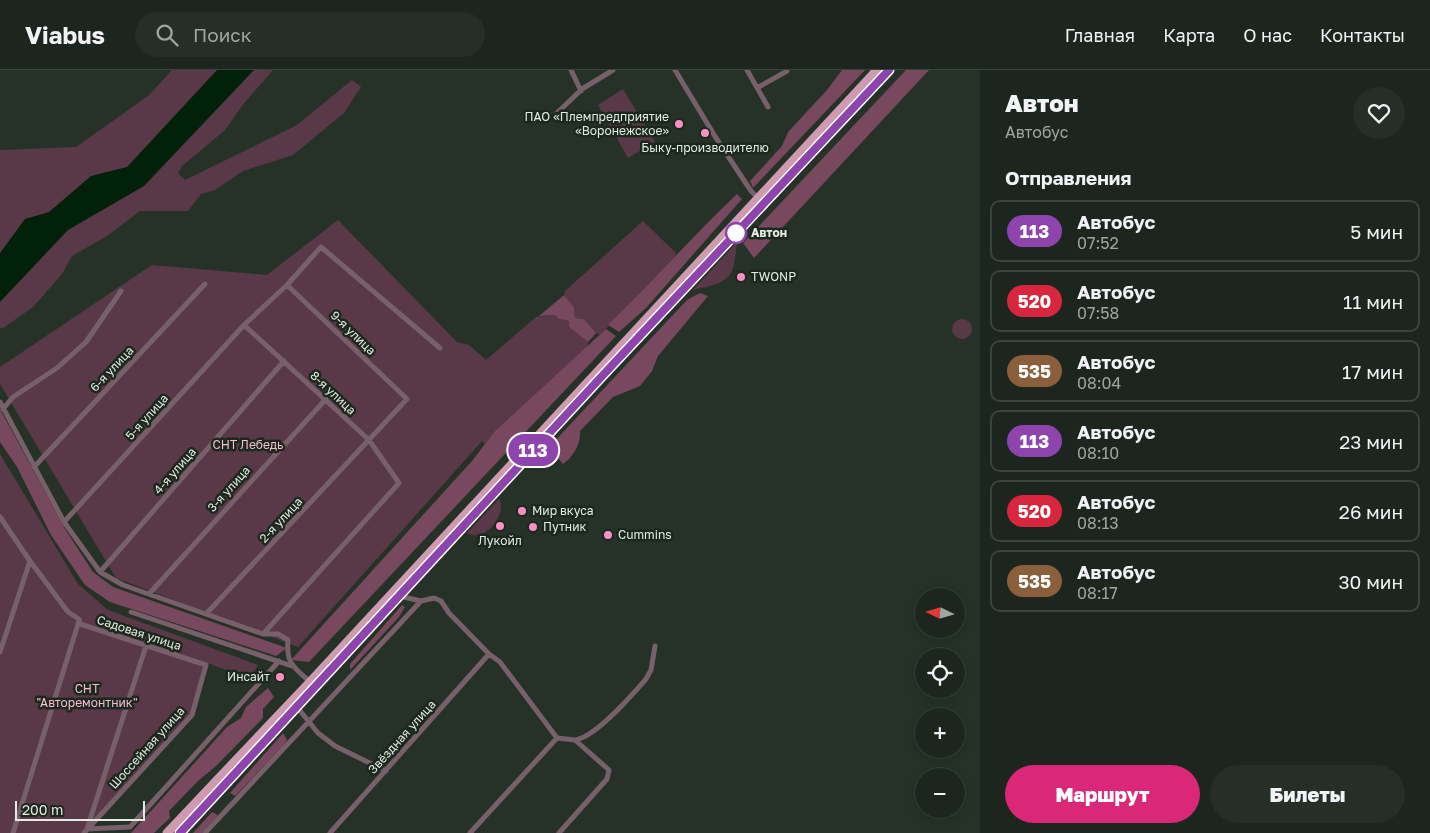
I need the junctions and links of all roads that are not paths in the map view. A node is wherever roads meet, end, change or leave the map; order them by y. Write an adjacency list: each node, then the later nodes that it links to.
1 (571, 70): 9 (street)
2 (613, 70): 9 (street)
3 (676, 70): 12 (street)
4 (747, 70): 8 (street)
5 (786, 70): 8 (street)
6 (878, 70): 12 (highway)
7 (888, 70): 24 (highway)
8 (757, 88): 10 (street)
9 (581, 91): 11 (street)
10 (768, 108)
11 (557, 113)
12 (758, 198): 22 (highway)
13 (204, 284): 25 (street, 6-я улица)
14 (287, 284): 16 (street); 17 (street); 23 (street, 9-я улица)
15 (121, 290): 21 (street)
16 (244, 326): 18 (street, 8-я улица); 28 (street, 5-я улица)
17 (440, 348)
18 (284, 361): 19 (street, 8-я улица); 31 (street, 4-я улица)
19 (326, 399): 23 (street, 8-я улица); 32 (street, 3-я улица)
20 (0, 402): 21 (street)
21 (3, 409): 25 (street)
22 (549, 423): 24 (highway); 26 (highway)
23 (369, 440): 36 (street, 2-я улица); 38 (street, 8-я улица)
24 (518, 466): 29 (highway)
25 (34, 467): 28 (street)
26 (488, 490): 29 (highway); 46 (highway)
27 (0, 517): 30 (street, Садовая улица)
28 (64, 522): 31 (street)
29 (456, 534): 33 (highway)
30 (30, 561): 37 (street, Садовая улица); 41 (street)
31 (100, 572): 32 (street)
32 (149, 594): 36 (street)
33 (399, 596): 34 (street); 47 (highway)
34 (421, 601): 42 (street); 48 (street)
35 (131, 612): 43 (street)
36 (206, 614): 38 (street)
37 (79, 620): 39 (street, Садовая улица); 53 (street)
38 (263, 634): 45 (street)
39 (146, 646): 44 (street, Садовая улица); 52 (street)
40 (654, 646): 50 (street)
41 (0, 652)
42 (489, 654): 49 (street); 51 (street, Звёздная улица)
43 (279, 662): 45 (street); 52 (street)
44 (206, 666): 52 (street, Шоссейная улица)
45 (292, 666): 46 (street)
46 (310, 682): 54 (highway)
47 (297, 707): 48 (street); 55 (highway)
48 (309, 722): 51 (street); 56 (street)
49 (558, 738): 50 (street); 58 (street)
50 (576, 740): 59 (street)
51 (386, 771): 57 (street, Звёздная улица)
52 (85, 831)
53 (13, 833)
54 (167, 833)
55 (180, 833)
56 (205, 833)
57 (330, 833)
58 (470, 833)
59 (558, 833)

